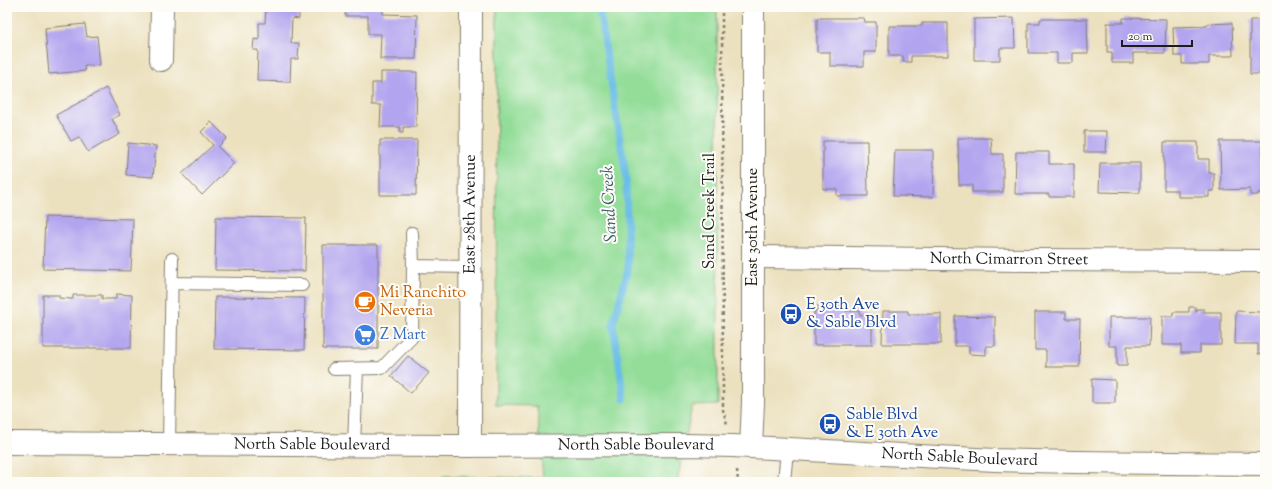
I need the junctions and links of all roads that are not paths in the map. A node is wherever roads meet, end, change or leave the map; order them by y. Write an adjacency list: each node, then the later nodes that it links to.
1 (162, 7): 4 (street)
2 (471, 7): 10 (street, East 28th Avenue)
3 (753, 7): 6 (street, East 30th Avenue)
4 (161, 60)
5 (412, 233): 9 (lane)
6 (753, 257): 8 (street, North Cimarron Street); 19 (street, East 30th Avenue)
7 (172, 259): 11 (lane)
8 (1265, 261)
9 (413, 266): 10 (lane); 14 (lane)
10 (470, 266): 18 (street, East 28th Avenue)
11 (172, 283): 12 (lane); 16 (lane)
12 (302, 285)
13 (334, 369): 14 (lane)
14 (357, 369): 17 (lane)
15 (7, 443): 16 (street, North Sable Boulevard)
16 (169, 444): 17 (street, North Sable Boulevard)
17 (354, 445): 18 (street, North Sable Boulevard)
18 (470, 446): 19 (street, North Sable Boulevard)
19 (751, 447): 20 (street, North Sable Boulevard)
20 (787, 450): 21 (street, North Sable Boulevard); 22 (lane)
21 (1265, 464)
22 (784, 482)

